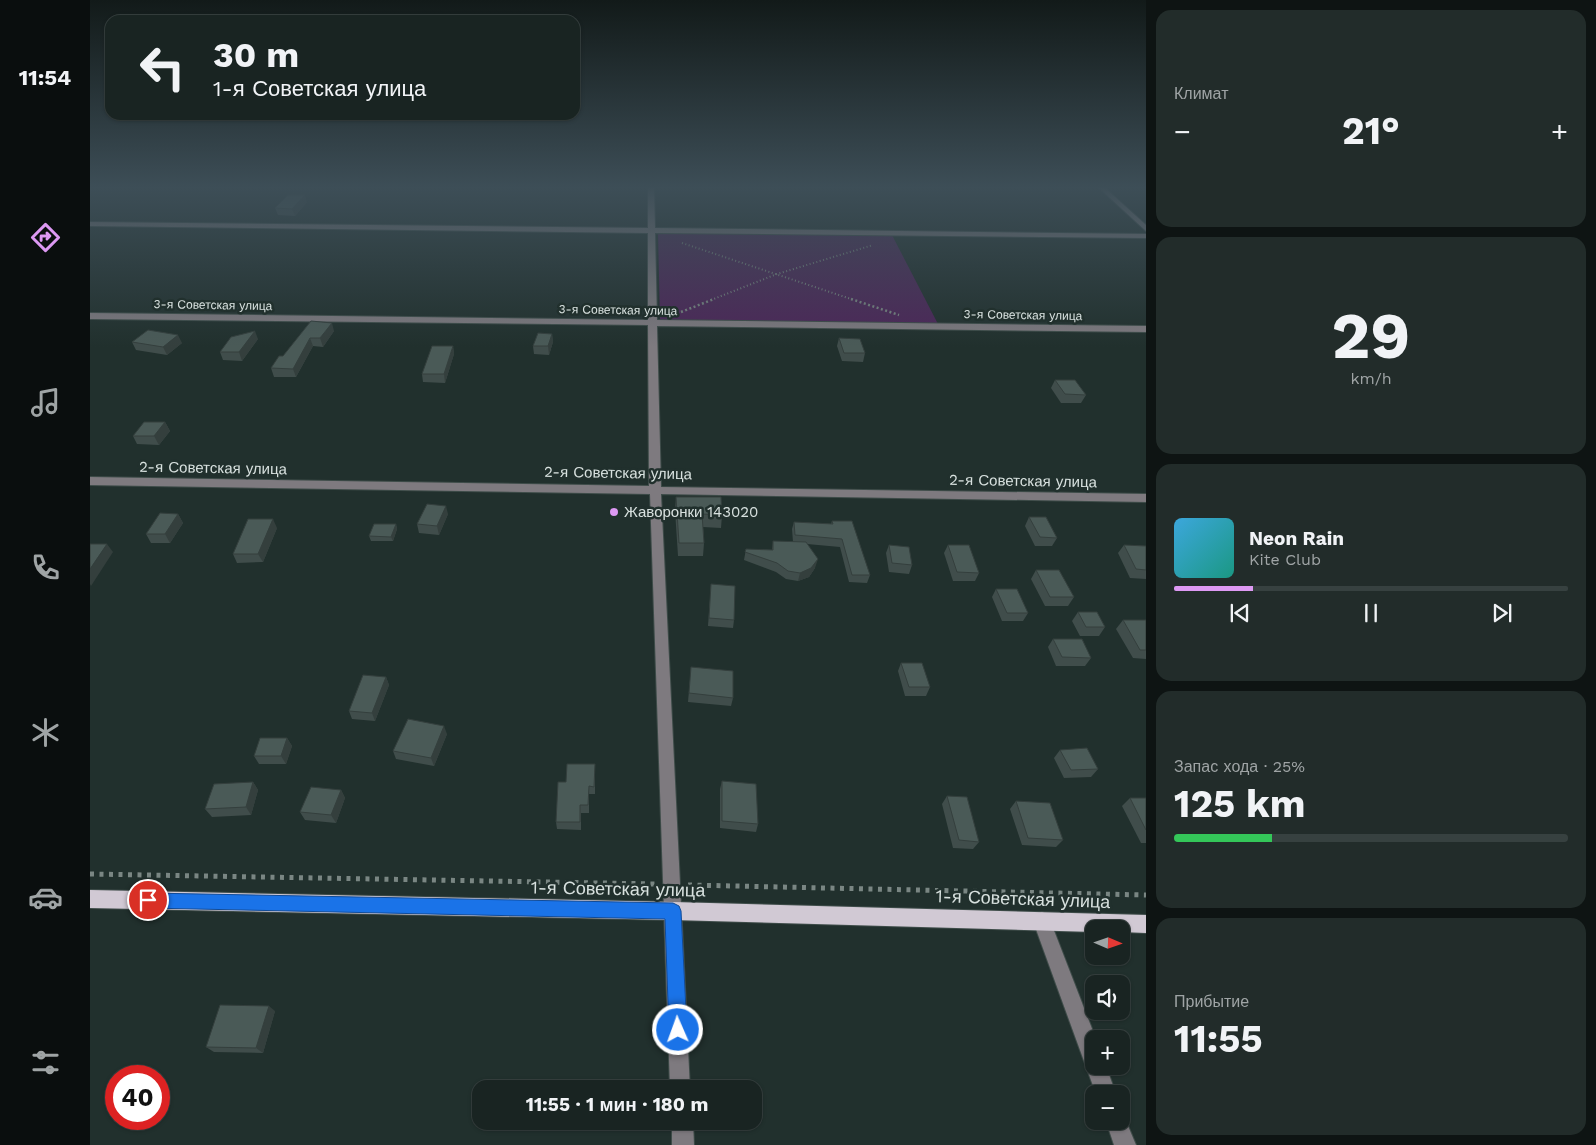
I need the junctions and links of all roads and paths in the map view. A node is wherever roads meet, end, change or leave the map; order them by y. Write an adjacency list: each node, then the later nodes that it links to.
1 (652, 240): 6 (street)
2 (676, 240): 4 (path)
3 (882, 240): 4 (path)
4 (777, 274): 7 (path); 8 (path)
5 (90, 316): 6 (street, 3-я Советская улица)
6 (654, 322): 7 (street, 3-я Советская улица); 11 (street)
7 (670, 323): 8 (street, 3-я Советская улица)
8 (913, 326): 9 (street, 3-я Советская улица)
9 (1146, 329)
10 (90, 481): 11 (street, 2-я Советская улица)
11 (655, 489): 12 (street, 2-я Советская улица); 14 (street)
12 (1146, 498)
13 (90, 874): 14 (path)
14 (672, 884): 15 (path); 17 (street)
15 (1146, 895)
16 (90, 899): 17 (main road, 1-я Советская улица)
17 (673, 911): 18 (main road, 1-я Советская улица); 21 (street)
18 (1042, 921): 19 (main road, 1-я Советская улица); 20 (street)
19 (1146, 924)
20 (1085, 1036)
21 (680, 1080)
22 (682, 1130): 24 (street)
23 (1119, 1130): 25 (street)
24 (683, 1145)
25 (1125, 1145)

